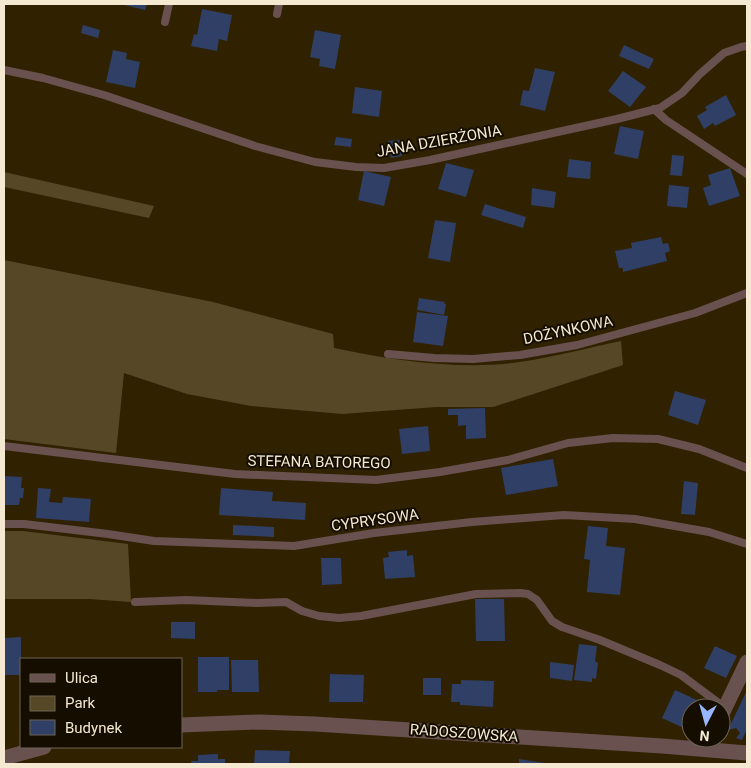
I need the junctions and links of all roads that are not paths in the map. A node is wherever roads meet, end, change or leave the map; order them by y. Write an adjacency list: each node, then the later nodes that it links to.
1 (169, 4): 4 (lane)
2 (279, 4): 3 (lane)
3 (277, 14)
4 (165, 22)
5 (747, 46): 7 (lane, JANA DZIERŻONIA)
6 (4, 70): 7 (lane, JANA DZIERŻONIA)
7 (654, 110): 8 (lane)
8 (747, 174)
9 (747, 293): 10 (lane, DOŻYNKOWA)
10 (388, 354)
11 (4, 446): 12 (lane, STEFANA BATOREGO)
12 (747, 468)
13 (4, 524): 14 (lane, CYPRYSOWA)
14 (747, 544)
15 (135, 602): 17 (lane)
16 (747, 662): 18 (street)
17 (707, 698)
18 (730, 698)
19 (182, 725): 20 (street, RADOSZOWSKA)
20 (681, 742)
21 (40, 748): 24 (street)
22 (728, 748): 23 (street, RADOSZOWSKA)
23 (747, 753)
24 (4, 758)

